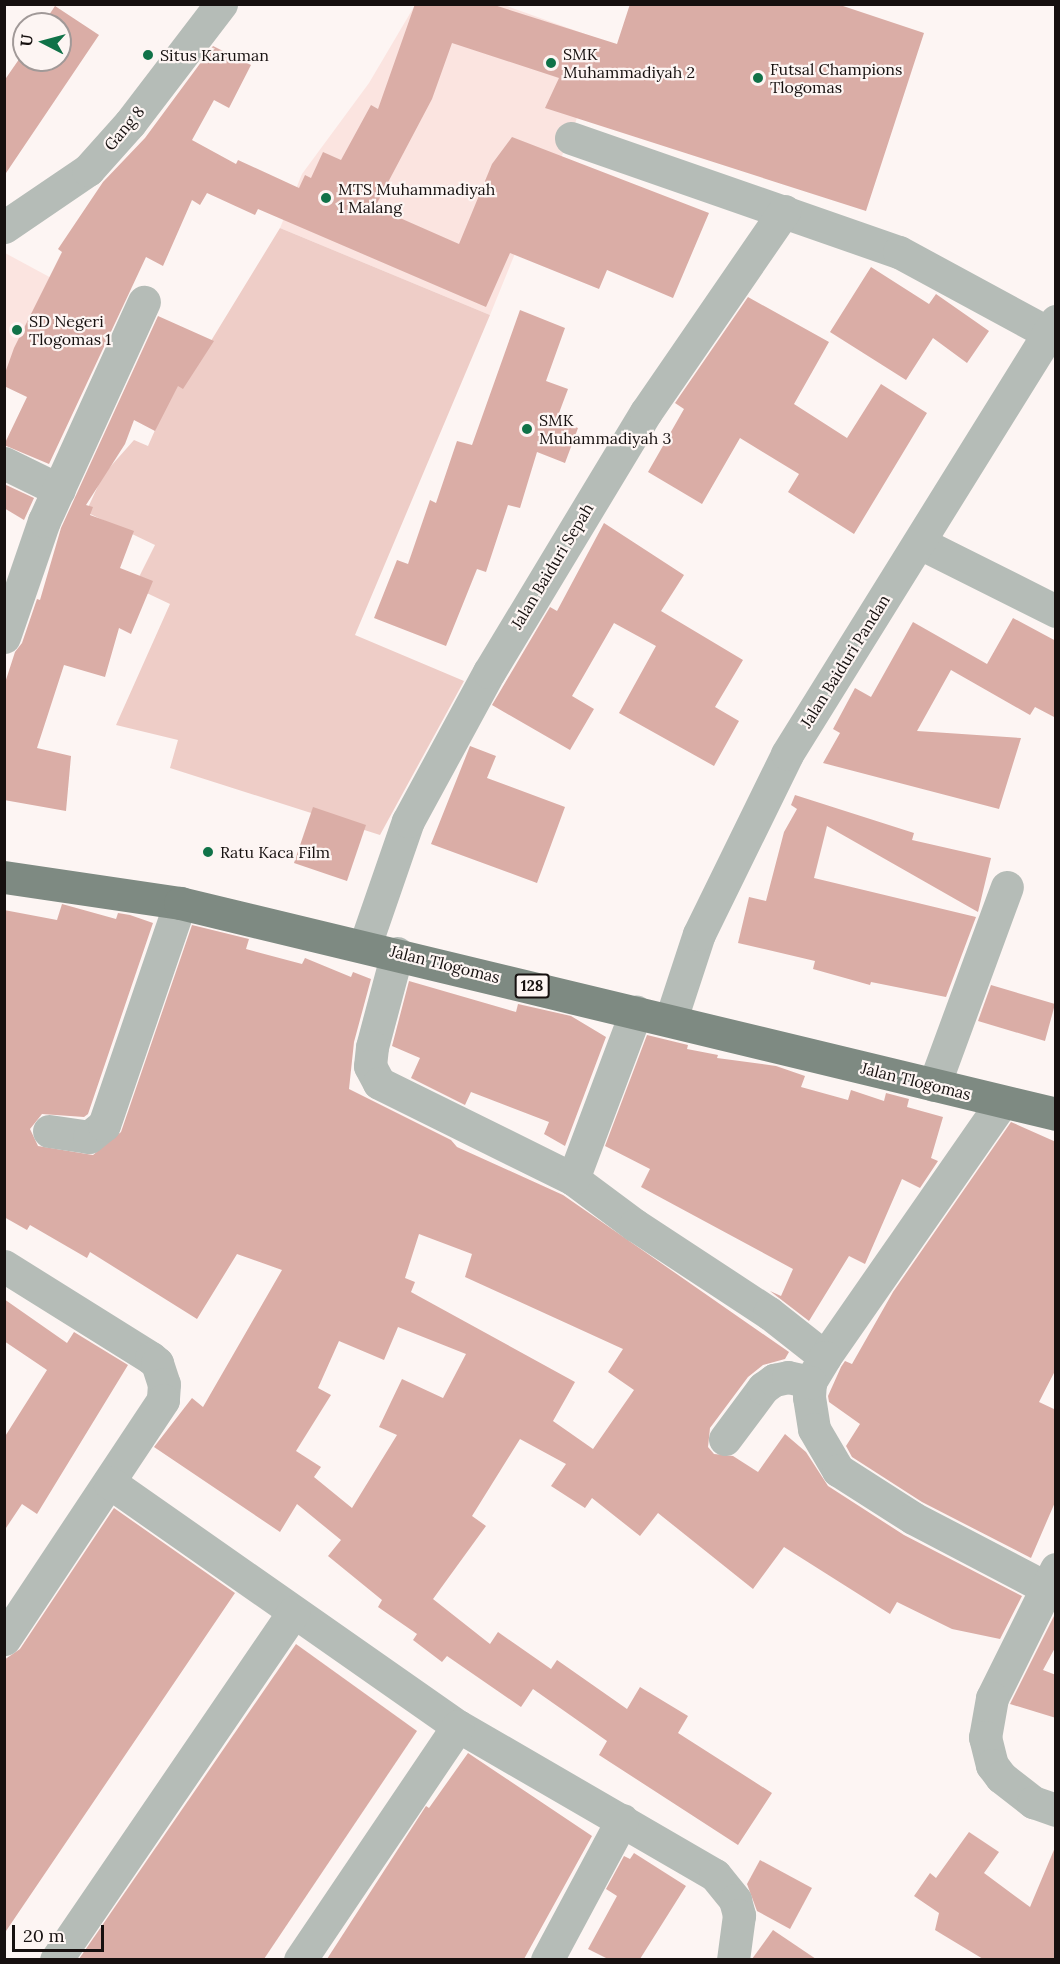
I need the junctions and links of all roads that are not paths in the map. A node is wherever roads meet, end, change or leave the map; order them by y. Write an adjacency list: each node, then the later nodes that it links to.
1 (221, 4): 4 (street, Gang 8)
2 (571, 138): 3 (street)
3 (784, 211): 6 (street); 15 (street, Jalan Baiduri Sepah)
4 (4, 227)
5 (144, 302): 8 (street)
6 (1052, 327): 9 (street, Jalan Baiduri Pandan)
7 (4, 463): 8 (street)
8 (59, 490): 11 (street)
9 (920, 543): 10 (street); 18 (street, Jalan Baiduri Pandan)
10 (1056, 611)
11 (4, 637)
12 (4, 877): 14 (main road, Jalan Tlogomas / 128)
13 (1007, 887): 19 (street)
14 (180, 903): 15 (main road, Jalan Tlogomas / 128); 22 (street)
15 (365, 945): 16 (main road, Jalan Tlogomas / 128)
16 (397, 953): 17 (main road, Jalan Tlogomas / 128); 23 (street)
17 (636, 1011): 18 (main road, Jalan Tlogomas / 128); 23 (street)
18 (671, 1020): 19 (main road, Jalan Tlogomas / 128)
19 (934, 1085): 20 (main road, Jalan Tlogomas / 128)
20 (1002, 1102): 21 (main road, Jalan Tlogomas / 128); 25 (street)
21 (1056, 1114)
22 (50, 1131)
23 (573, 1179): 25 (street)
24 (6, 1268): 27 (street)
25 (818, 1370): 26 (street); 28 (street)
26 (725, 1439)
27 (109, 1482): 29 (street); 30 (street)
28 (1050, 1578): 32 (street)
29 (293, 1612): 31 (street); 34 (street)
30 (4, 1640)
31 (458, 1726): 33 (street); 35 (street)
32 (1056, 1810)
33 (622, 1820): 36 (street); 37 (street)
34 (56, 1959)
35 (300, 1959)
36 (547, 1959)
37 (733, 1959)

